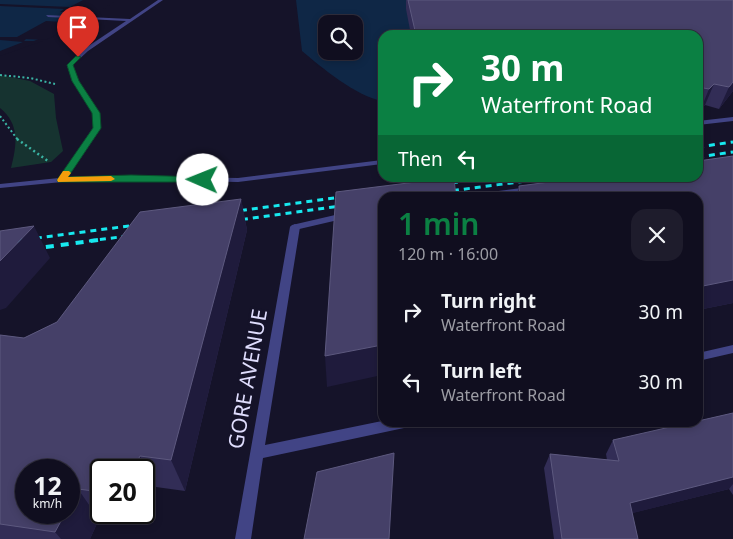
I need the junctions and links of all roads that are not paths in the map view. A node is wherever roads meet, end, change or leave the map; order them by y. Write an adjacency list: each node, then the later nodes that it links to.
1 (161, 0): 3 (street)
2 (48, 16): 3 (street)
3 (131, 20): 7 (street)
4 (733, 119): 5 (street)
5 (703, 122)
6 (378, 162): 7 (street)
7 (62, 180): 8 (street)
8 (0, 186)
9 (534, 188): 10 (street)
10 (508, 192)
11 (358, 214): 15 (street, GORE AVENUE)
12 (733, 349): 13 (street)
13 (703, 356)
14 (380, 427): 15 (street)
15 (257, 453): 16 (street, GORE AVENUE)
16 (243, 539)

